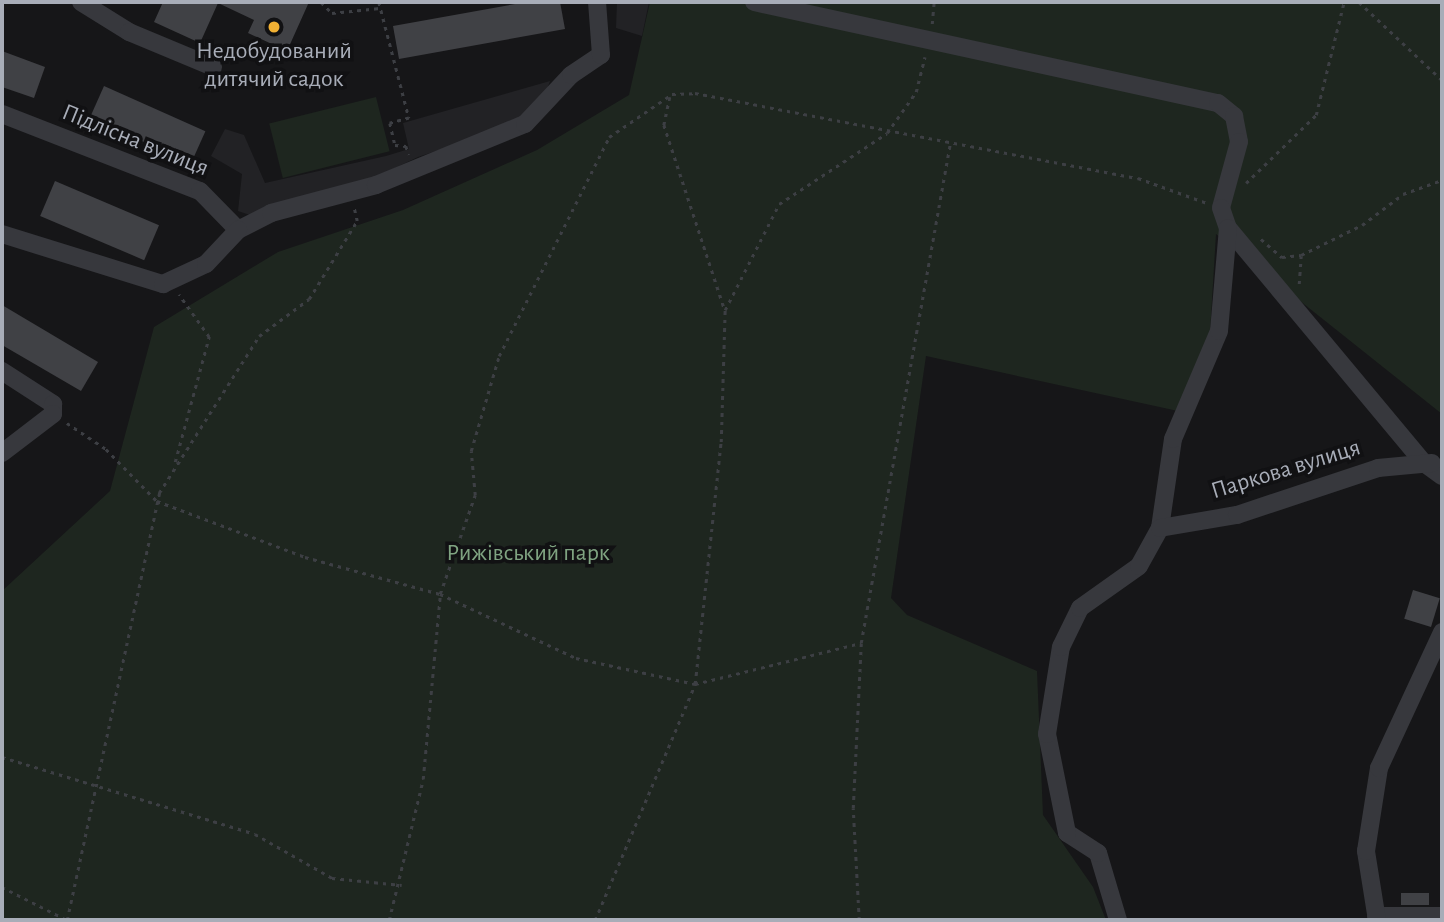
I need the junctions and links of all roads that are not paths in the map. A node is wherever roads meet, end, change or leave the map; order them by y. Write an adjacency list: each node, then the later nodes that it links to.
1 (81, 2): 4 (street)
2 (597, 2): 7 (street)
3 (754, 2): 6 (street)
4 (214, 67)
5 (2, 114): 7 (street, Підлісна вулиця)
6 (1228, 228): 11 (street); 13 (street)
7 (238, 230): 8 (street)
8 (2, 234)
9 (2, 371): 10 (street)
10 (2, 453)
11 (1433, 463): 12 (street); 13 (street, Паркова вулиця)
12 (1442, 476)
13 (1160, 528): 17 (street)
14 (1442, 632): 16 (street)
15 (1442, 916): 16 (street)
16 (1377, 918)
17 (1118, 920)

